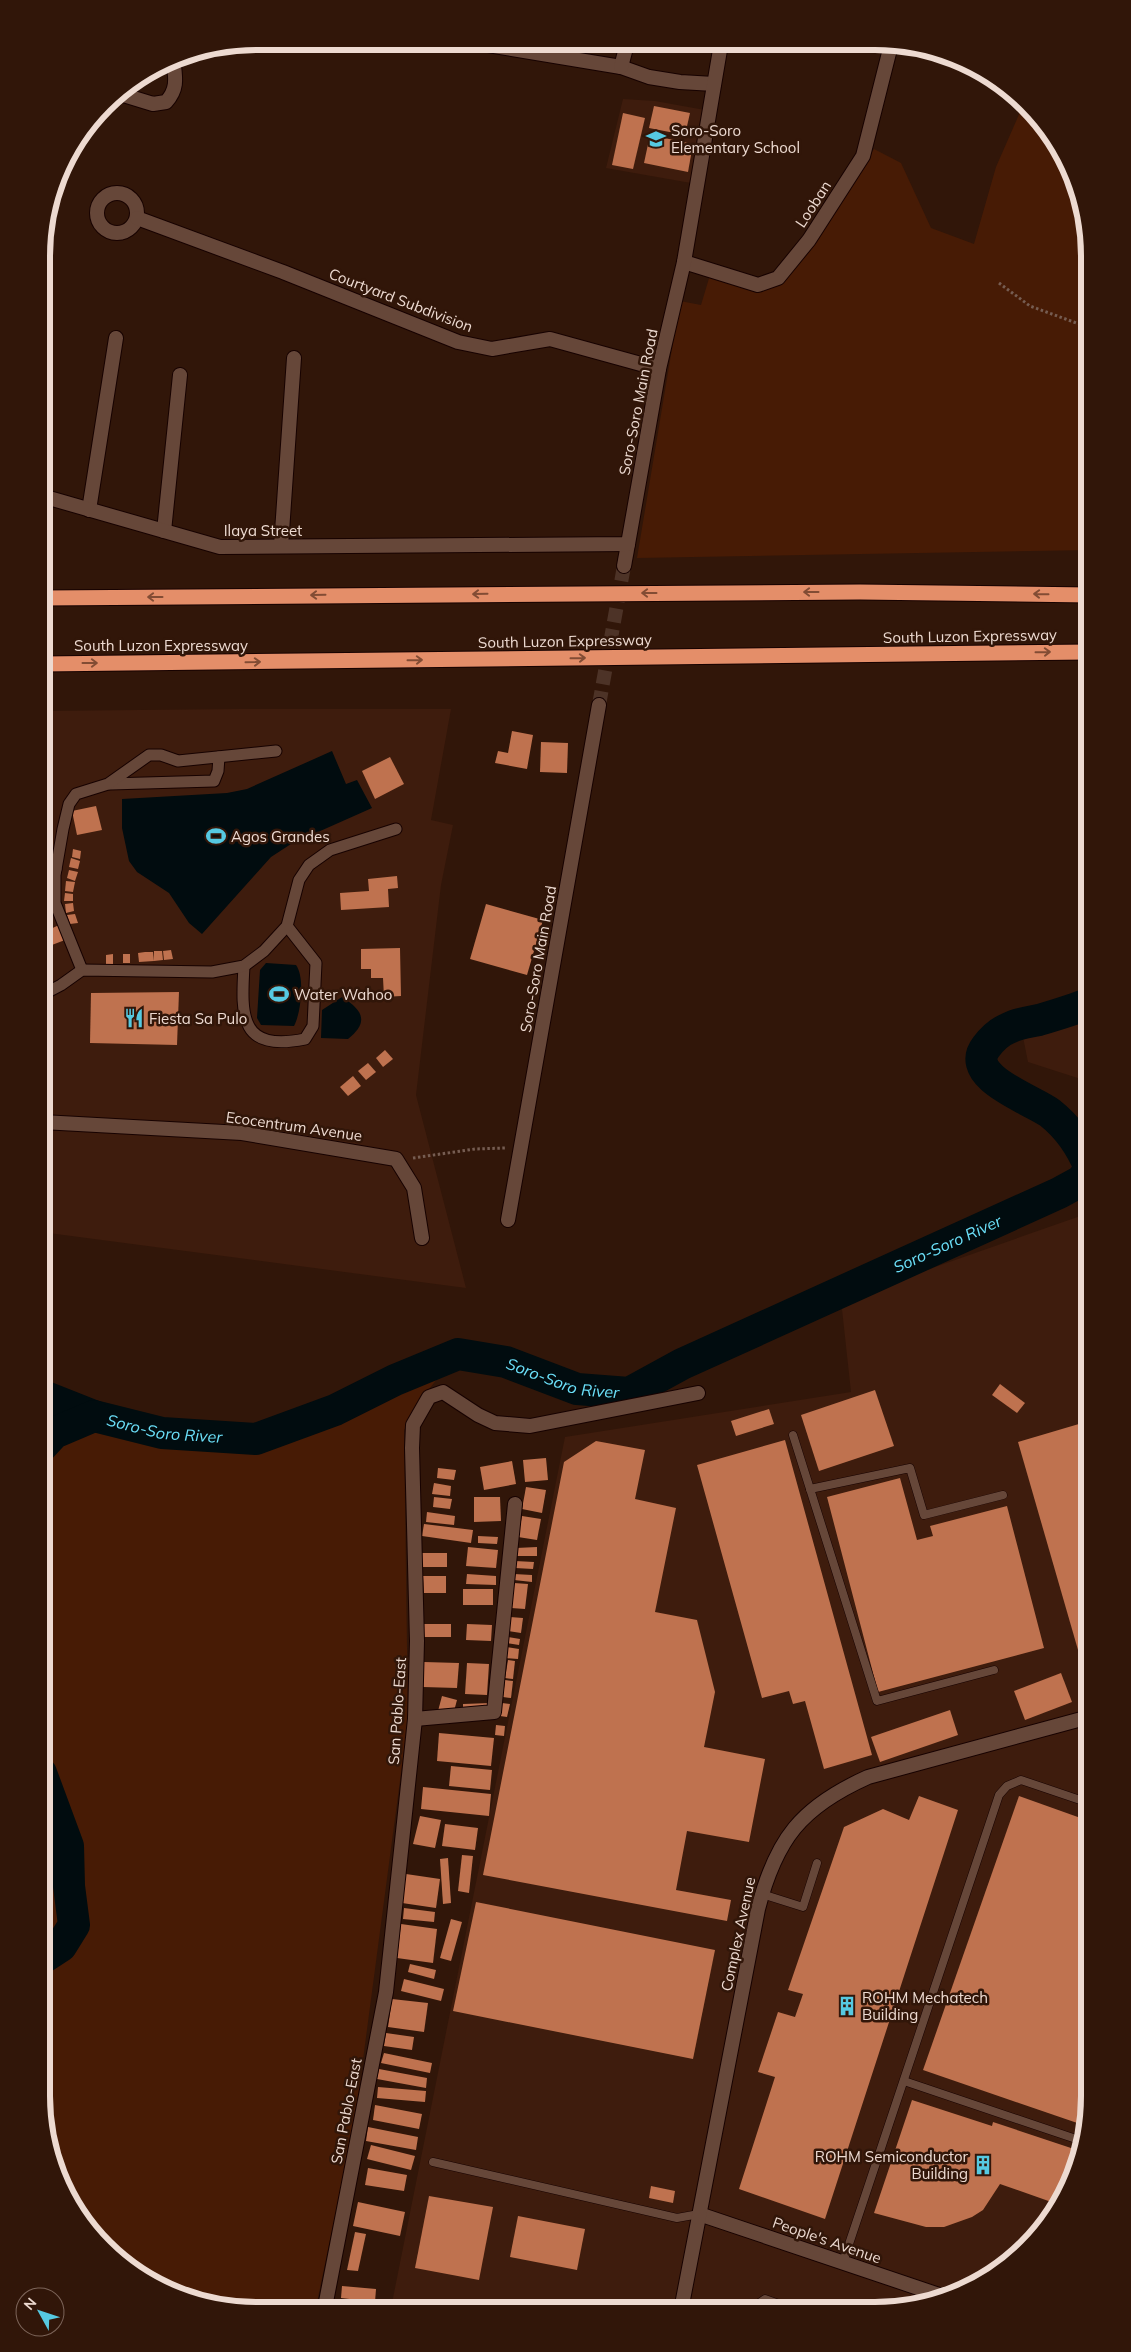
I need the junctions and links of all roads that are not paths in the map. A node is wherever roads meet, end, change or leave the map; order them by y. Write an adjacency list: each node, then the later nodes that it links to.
1 (518, 50): 6 (street)
2 (625, 50): 6 (street)
3 (720, 50): 7 (street, Soro-Soro Main Road)
4 (890, 50): 10 (street, Looban)
5 (174, 67): 8 (street)
6 (621, 67): 7 (street)
7 (714, 84): 10 (street, Soro-Soro Main Road)
8 (127, 96)
9 (137, 218): 13 (street, Courtyard Subdivision)
10 (684, 262): 13 (street, Soro-Soro Main Road)
11 (116, 338): 16 (street)
12 (294, 358): 19 (street)
13 (659, 369): 18 (street, Soro-Soro Main Road)
14 (180, 375): 17 (street)
15 (50, 498): 16 (street, Ilaya Street)
16 (89, 510): 17 (street, Ilaya Street)
17 (164, 531): 19 (street, Ilaya Street)
18 (628, 544): 19 (street, Ilaya Street); 20 (street, Soro-Soro Main Road)
19 (281, 546)
20 (624, 566)
21 (1081, 595): 22 (highway, one-way to 22)
22 (50, 598)
23 (1081, 652): 24 (highway, South Luzon Expressway, one-way to 23)
24 (50, 664)
25 (599, 705): 37 (street, Soro-Soro Main Road)
26 (276, 751): 27 (street)
27 (219, 757): 28 (street); 28 (street)
28 (108, 784): 31 (street)
29 (396, 829): 32 (street)
30 (50, 863): 31 (street)
31 (56, 869): 34 (street)
32 (287, 926): 33 (street); 33 (street)
33 (244, 966): 34 (street)
34 (82, 970): 35 (street)
35 (50, 991)
36 (50, 1122): 38 (street, Ecocentrum Avenue)
37 (508, 1220)
38 (422, 1238)
39 (698, 1393): 46 (street, San Pablo-East)
40 (793, 1435): 41 (lane)
41 (810, 1489): 42 (lane); 44 (lane)
42 (1003, 1495)
43 (515, 1504): 46 (street)
44 (994, 1670)
45 (1081, 1718): 49 (street, Complex Avenue)
46 (415, 1719): 56 (street, San Pablo-East)
47 (1081, 1800): 50 (lane)
48 (817, 1863): 49 (lane)
49 (762, 1894): 53 (street, Complex Avenue)
50 (904, 2081): 51 (lane); 54 (lane)
51 (1076, 2139)
52 (433, 2162): 53 (lane)
53 (699, 2214): 54 (street, People's Avenue); 57 (street, Complex Avenue)
54 (843, 2262): 55 (street, People's Avenue)
55 (934, 2293)
56 (326, 2302)
57 (682, 2302)
58 (761, 2302): 59 (lane)
59 (773, 2302)

